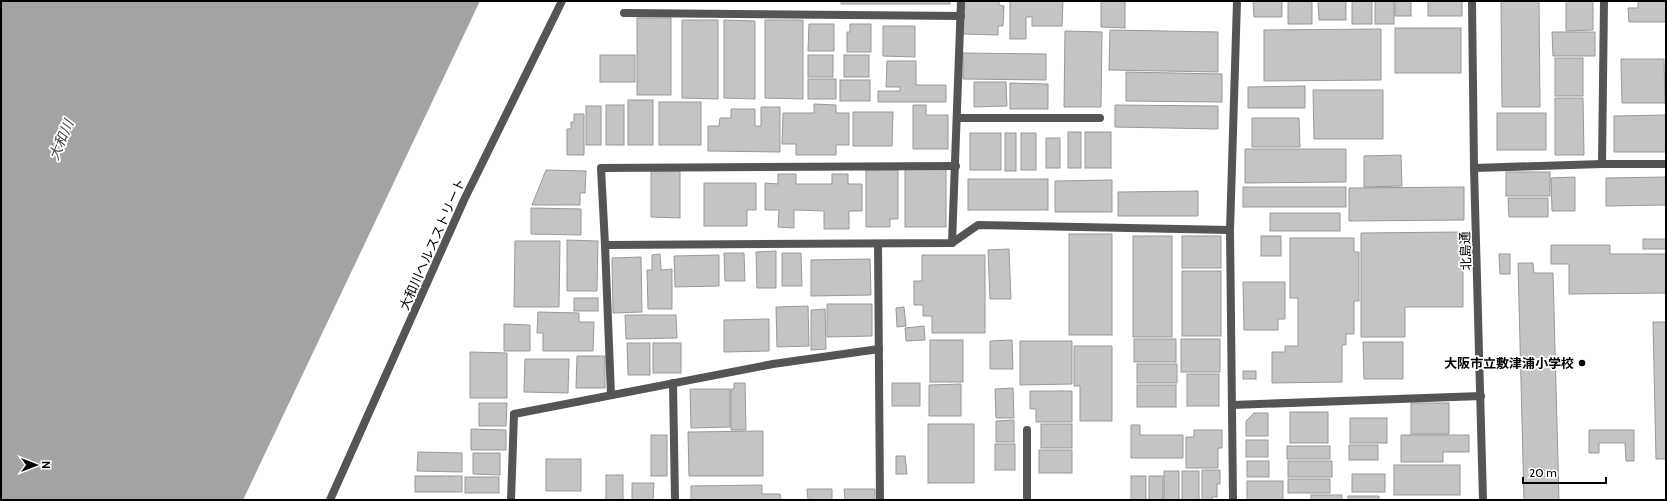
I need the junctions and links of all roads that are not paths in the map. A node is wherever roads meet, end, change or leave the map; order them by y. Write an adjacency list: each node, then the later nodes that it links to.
1 (562, 1): 24 (street, 大和川ヘルスストリート)
2 (961, 1): 7 (street)
3 (1237, 1): 14 (street)
4 (1472, 1): 13 (street, 北島通)
5 (1604, 1): 10 (street)
6 (624, 13): 7 (street)
7 (961, 16): 8 (street)
8 (957, 118): 9 (street); 12 (street)
9 (1100, 118)
10 (1602, 164): 11 (street); 13 (street)
11 (1666, 164)
12 (956, 166): 15 (street); 17 (street)
13 (1474, 168): 21 (street, 北島通)
14 (1230, 230): 15 (street); 22 (street)
15 (952, 242): 16 (street)
16 (878, 244): 17 (street); 18 (street)
17 (605, 245): 20 (street)
18 (879, 349): 19 (street); 27 (street)
19 (673, 383): 20 (street); 26 (street)
20 (611, 395): 25 (street)
21 (1481, 396): 22 (street); 30 (street, 北島通)
22 (1232, 404): 29 (street)
23 (1027, 430): 28 (street)
24 (330, 500)
25 (511, 500)
26 (675, 500)
27 (880, 500)
28 (1027, 500)
29 (1234, 500)
30 (1483, 500)

